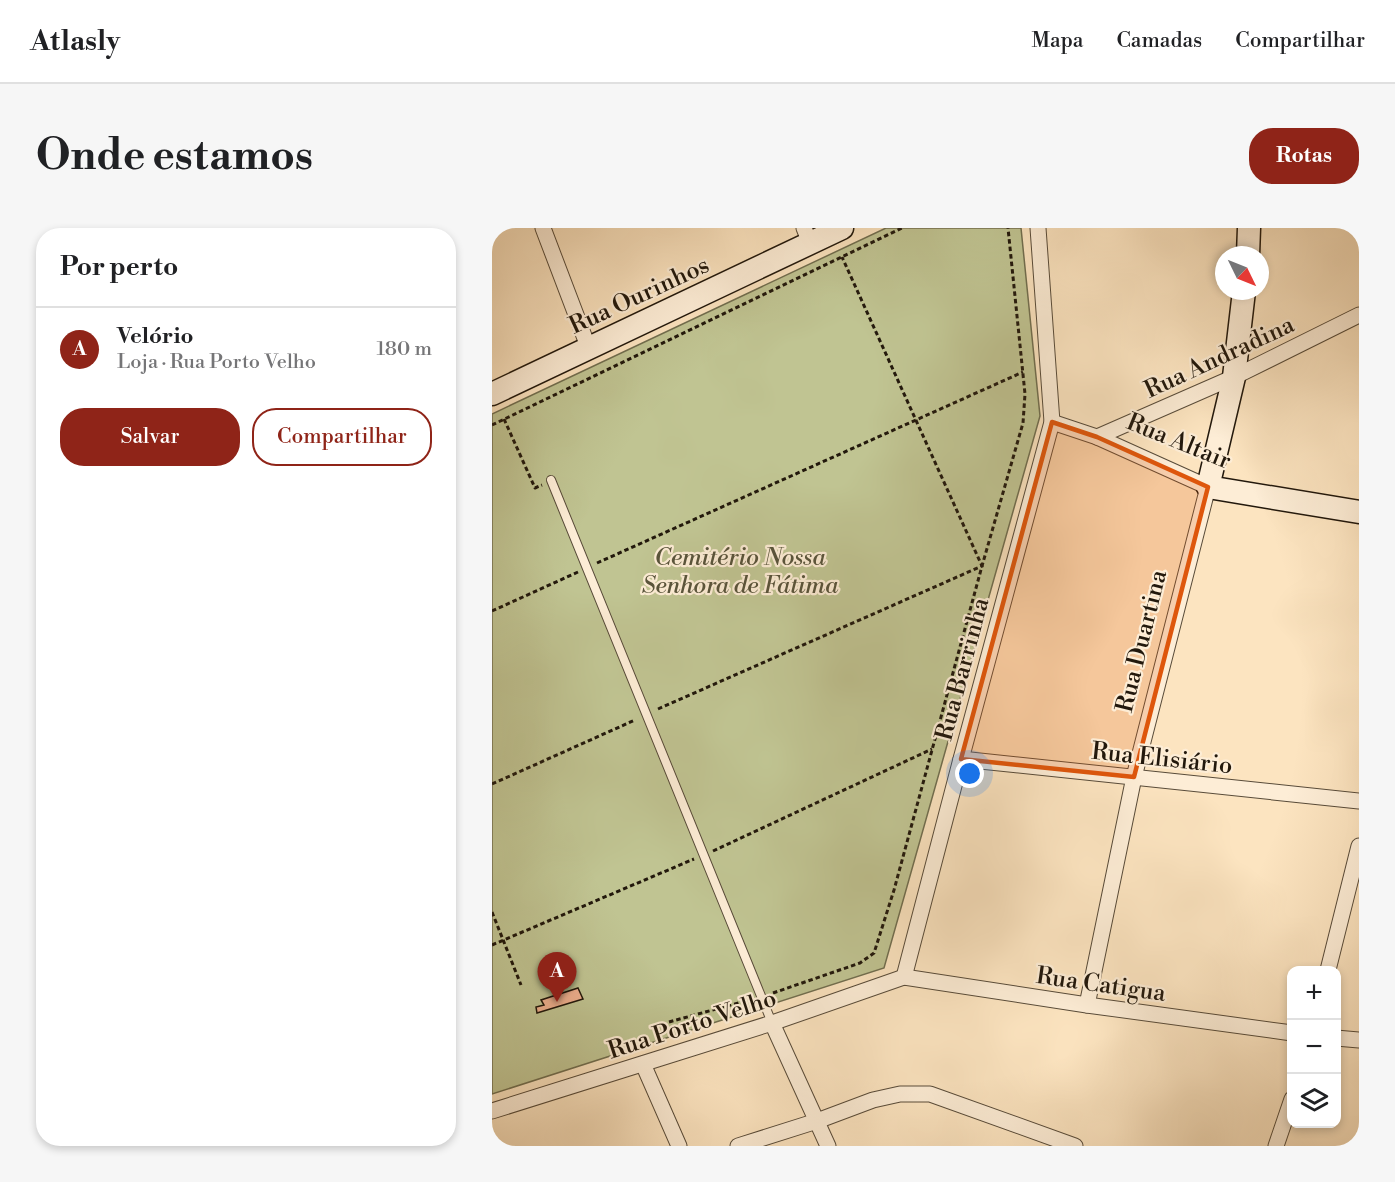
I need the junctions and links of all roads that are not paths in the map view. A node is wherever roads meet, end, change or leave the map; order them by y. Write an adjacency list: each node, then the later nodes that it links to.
1 (543, 228): 9 (street)
2 (842, 228): 5 (street, Rua Ourinhos)
3 (1038, 228): 12 (street, Rua Barrinha)
4 (1249, 228): 6 (street)
5 (807, 236): 9 (street, Rua Ourinhos)
6 (1248, 246)
7 (1243, 300): 10 (street, Rua Duartina)
8 (1359, 315): 10 (street, Rua Andradina)
9 (589, 349): 11 (street, Rua Ourinhos)
10 (1234, 377): 13 (street, Rua Andradina); 15 (street, Rua Duartina)
11 (492, 394)
12 (1053, 422): 13 (street, Rua Altair); 17 (street, Rua Barrinha)
13 (1098, 437): 15 (street, Rua Altair)
14 (551, 480): 24 (lane)
15 (1208, 487): 16 (street, Rua Altair); 18 (street, Rua Duartina)
16 (1359, 512)
17 (961, 759): 18 (street, Rua Elisiário); 22 (street, Rua Barrinha)
18 (1134, 777): 19 (street, Rua Elisiário); 23 (street, Rua Duartina)
19 (1359, 801)
20 (1359, 846): 21 (street)
21 (1329, 966)
22 (904, 977): 23 (street, Rua Catigua); 24 (street, Rua Porto Velho)
23 (1087, 1005): 25 (street, Rua Catigua)
24 (772, 1023): 28 (street, Rua Porto Velho); 31 (street)
25 (1287, 1032)
26 (1341, 1038): 27 (street)
27 (1359, 1040)
28 (643, 1064): 29 (street, Rua Porto Velho); 32 (street)
29 (492, 1111)
30 (1287, 1114): 36 (street)
31 (817, 1122): 33 (street); 34 (street); 35 (street)
32 (679, 1146)
33 (738, 1146)
34 (828, 1146)
35 (1075, 1146)
36 (1276, 1146)

